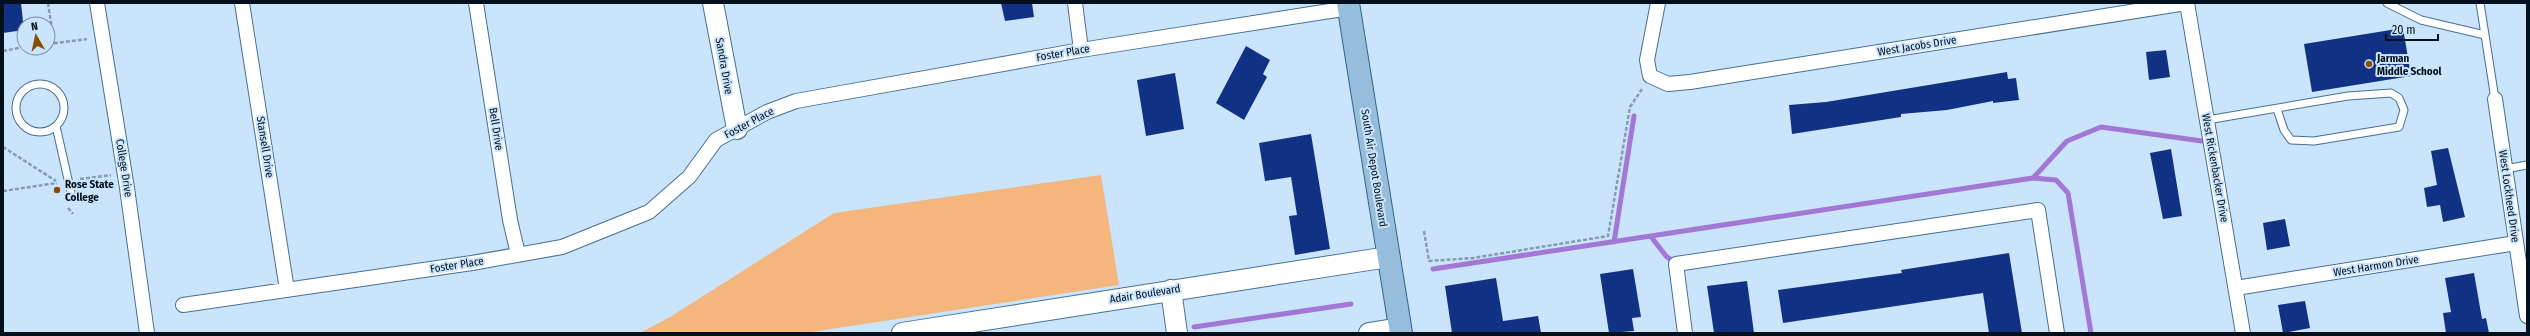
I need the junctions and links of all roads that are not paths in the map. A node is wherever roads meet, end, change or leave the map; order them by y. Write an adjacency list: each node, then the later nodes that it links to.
1 (97, 3): 30 (street, College Drive)
2 (242, 3): 25 (street, Stansell Drive)
3 (476, 3): 22 (street, Bell Drive)
4 (713, 3): 17 (street, Sandra Drive)
5 (1075, 3): 12 (street)
6 (1658, 3): 7 (street, West Jacobs Drive)
7 (2186, 3): 15 (street, West Rickenbacker Drive)
8 (2387, 3): 11 (lane)
9 (2480, 3): 11 (lane)
10 (1349, 6): 12 (street, Foster Place); 23 (main road, South Air Depot Boulevard)
11 (2485, 35): 13 (lane)
12 (1081, 50): 17 (street, Foster Place)
13 (2495, 99): 19 (street, West Lockheed Drive)
14 (2277, 109): 14 (lane); 15 (lane)
15 (2207, 120): 24 (street, West Rickenbacker Drive)
16 (56, 126): 16 (lane); 20 (lane)
17 (737, 129): 22 (street, Foster Place)
18 (2527, 165): 19 (lane)
19 (2505, 169): 21 (street, West Lockheed Drive)
20 (72, 197)
21 (2516, 243): 24 (street, West Harmon Drive); 28 (street, West Lockheed Drive)
22 (518, 254): 25 (street, Foster Place)
23 (1388, 256): 26 (street, Adair Boulevard); 29 (main road, South Air Depot Boulevard)
24 (2236, 288): 36 (street, West Rickenbacker Drive)
25 (287, 290): 27 (street, Foster Place)
26 (1171, 290): 31 (street, Adair Boulevard); 32 (street)
27 (183, 305)
28 (2527, 316)
29 (1400, 331): 33 (street)
30 (147, 333)
31 (902, 333)
32 (1177, 333)
33 (1369, 333)
34 (1685, 333): 35 (street)
35 (2057, 333)
36 (2243, 333)

